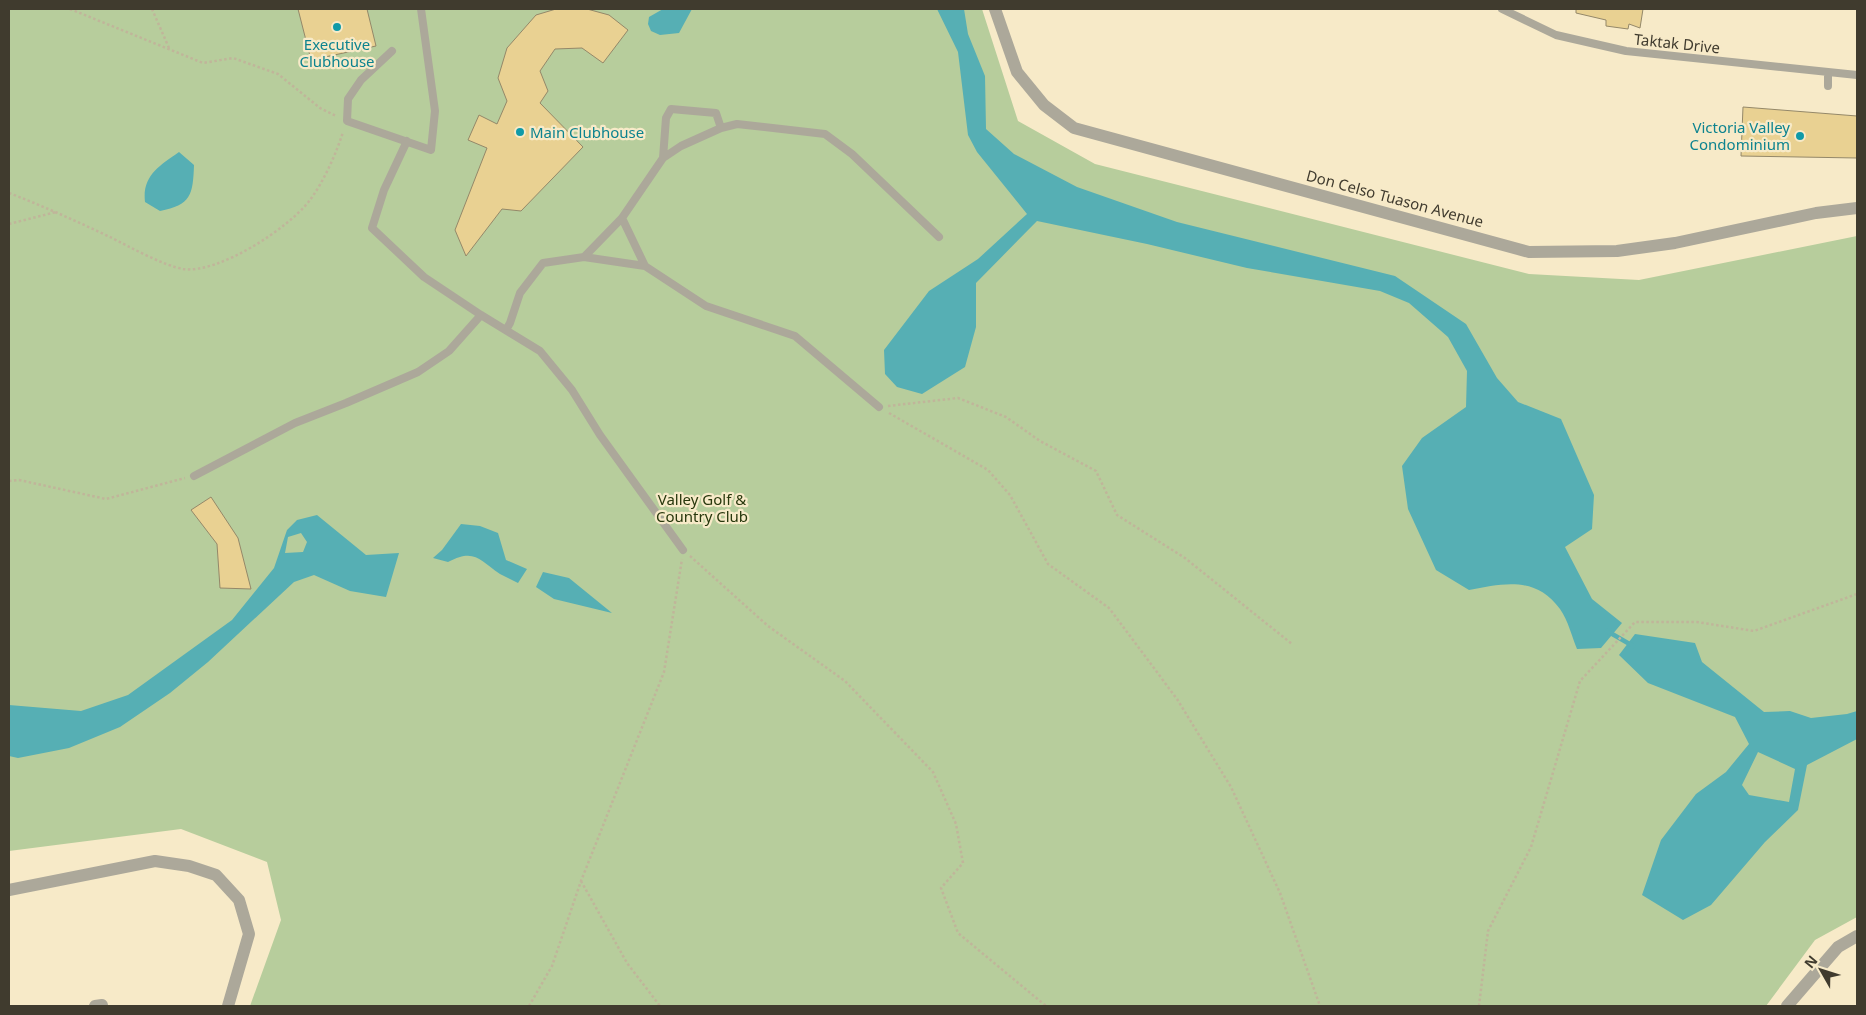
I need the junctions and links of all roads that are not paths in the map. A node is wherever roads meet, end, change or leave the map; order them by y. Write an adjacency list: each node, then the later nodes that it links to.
1 (421, 9): 9 (lane)
2 (995, 9): 11 (street, Don Celso Tuason Avenue)
3 (1502, 9): 5 (lane, Taktak Drive)
4 (392, 51): 9 (lane)
5 (1828, 73): 6 (lane, Taktak Drive); 7 (lane)
6 (1857, 75)
7 (1828, 86)
8 (722, 128): 10 (lane); 10 (lane); 13 (lane)
9 (407, 141): 16 (lane)
10 (663, 158): 12 (lane)
11 (1857, 208)
12 (622, 218): 14 (lane); 15 (lane)
13 (939, 237)
14 (584, 257): 15 (lane); 17 (lane)
15 (645, 266): 18 (lane)
16 (481, 315): 17 (lane); 19 (lane)
17 (506, 330): 20 (lane)
18 (879, 406)
19 (194, 476)
20 (683, 550)
21 (9, 890): 23 (street)
22 (1857, 936): 24 (street)
23 (228, 1006)
24 (1787, 1006)

